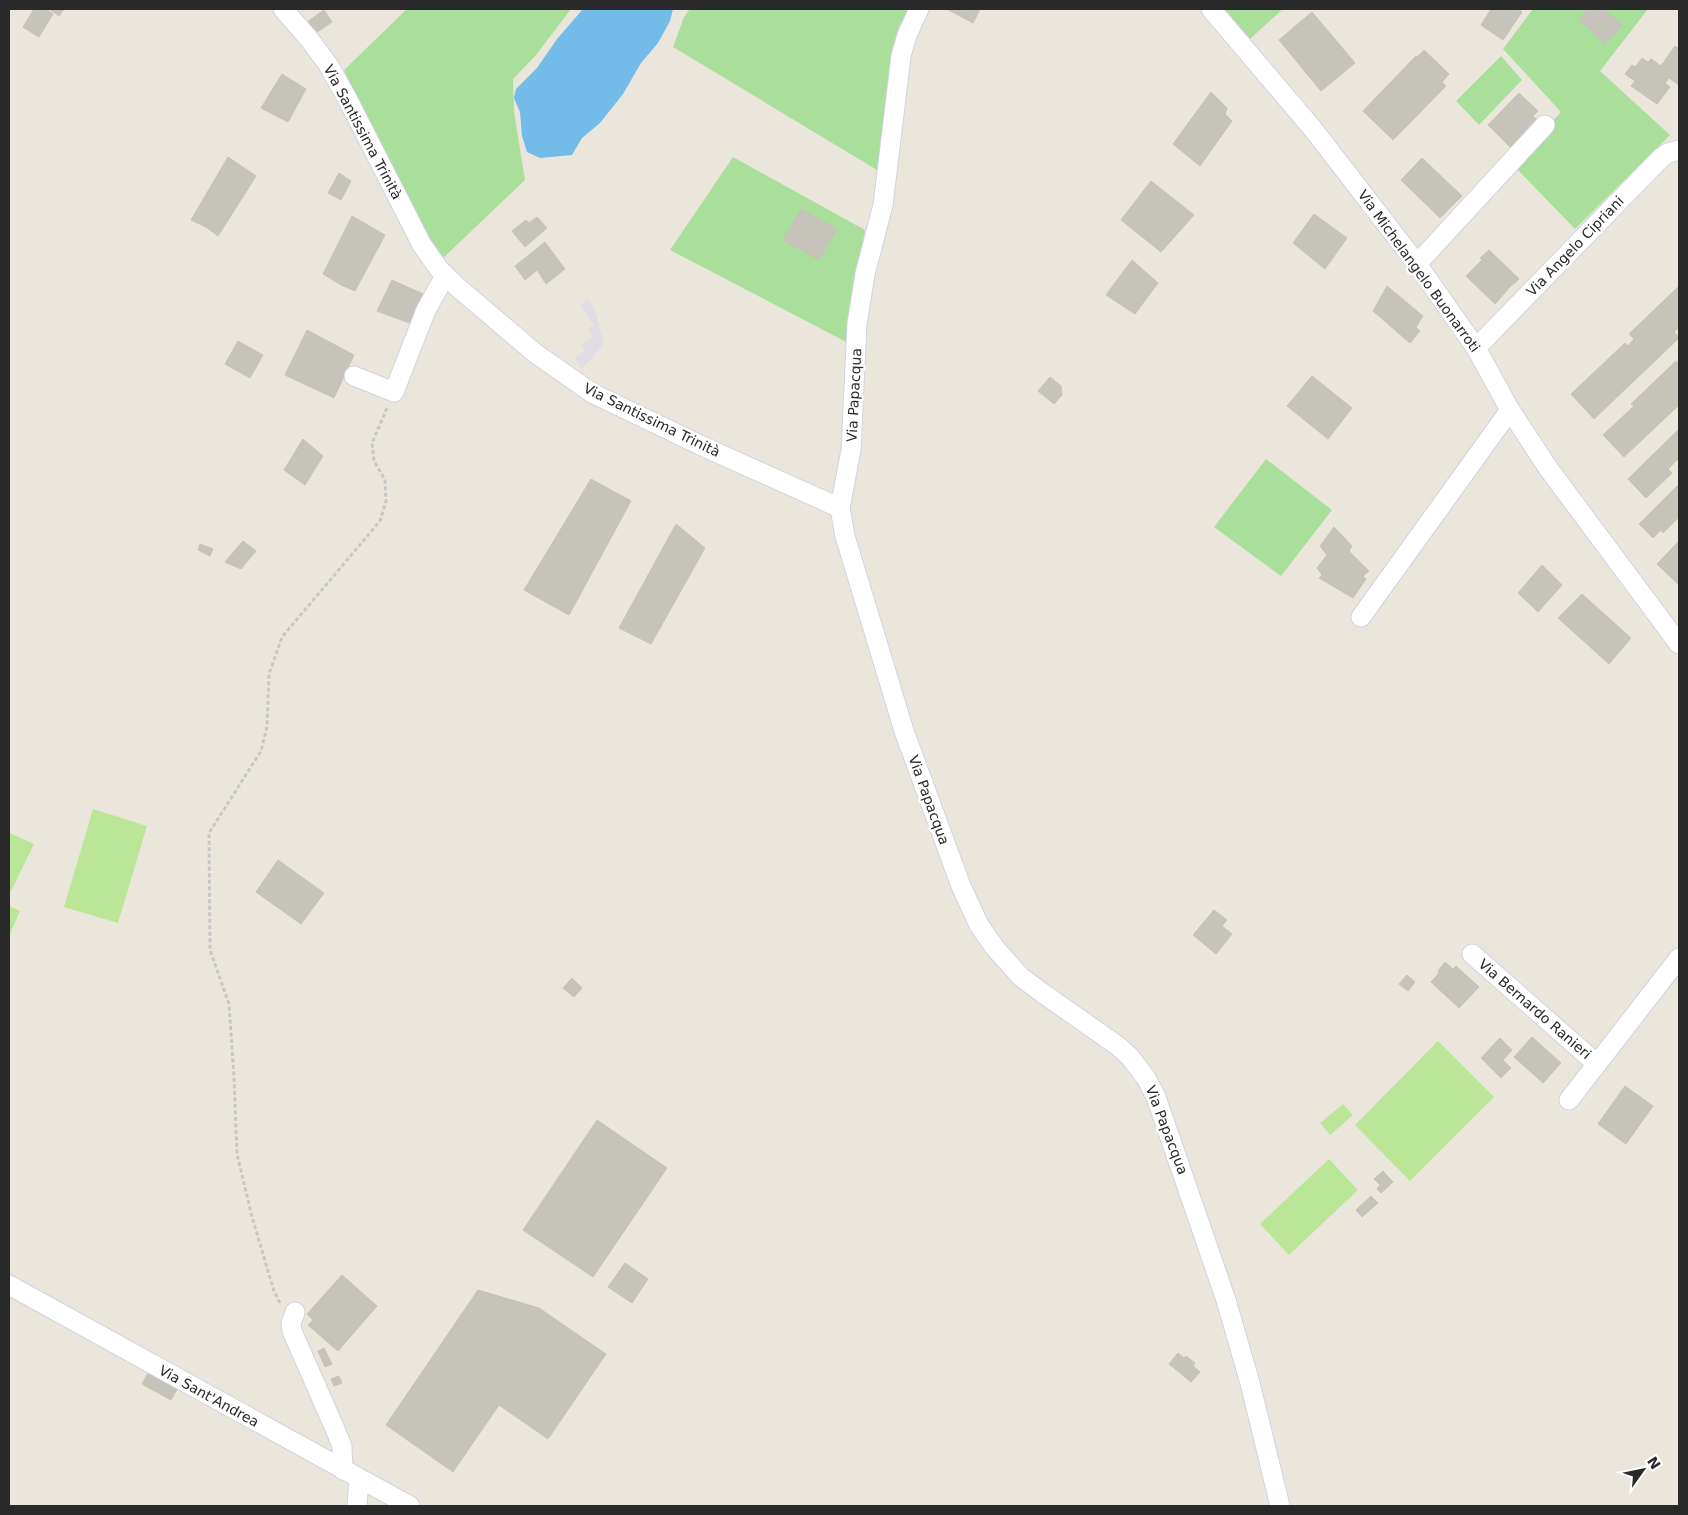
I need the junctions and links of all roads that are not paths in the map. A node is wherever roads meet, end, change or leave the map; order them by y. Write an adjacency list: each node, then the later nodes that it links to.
1 (283, 9): 7 (street, Via Santissima Trinità)
2 (919, 9): 11 (street, Via Papacqua)
3 (1211, 9): 6 (street, Via Michelangelo Buonarroti)
4 (1545, 125): 6 (street)
5 (1679, 150): 8 (street, Via Angelo Cipriani)
6 (1417, 264): 8 (street, Via Michelangelo Buonarroti)
7 (445, 276): 9 (street); 11 (street, Via Santissima Trinità)
8 (1476, 348): 10 (street, Via Michelangelo Buonarroti)
9 (354, 376)
10 (1510, 410): 12 (street); 13 (street, Via Michelangelo Buonarroti)
11 (840, 508): 23 (street, Via Papacqua)
12 (1361, 617)
13 (1679, 644)
14 (1472, 954): 16 (street, Via Bernardo Ranieri)
15 (1679, 958): 16 (street, Via Bernardo Ranieri)
16 (1598, 1064): 17 (street, Via Bernardo Ranieri)
17 (1569, 1100)
18 (9, 1285): 20 (street, Via Sant'Andrea)
19 (293, 1318): 20 (street)
20 (351, 1475): 21 (street); 22 (street, Via Sant'Andrea)
21 (356, 1506)
22 (410, 1506)
23 (1280, 1506)

